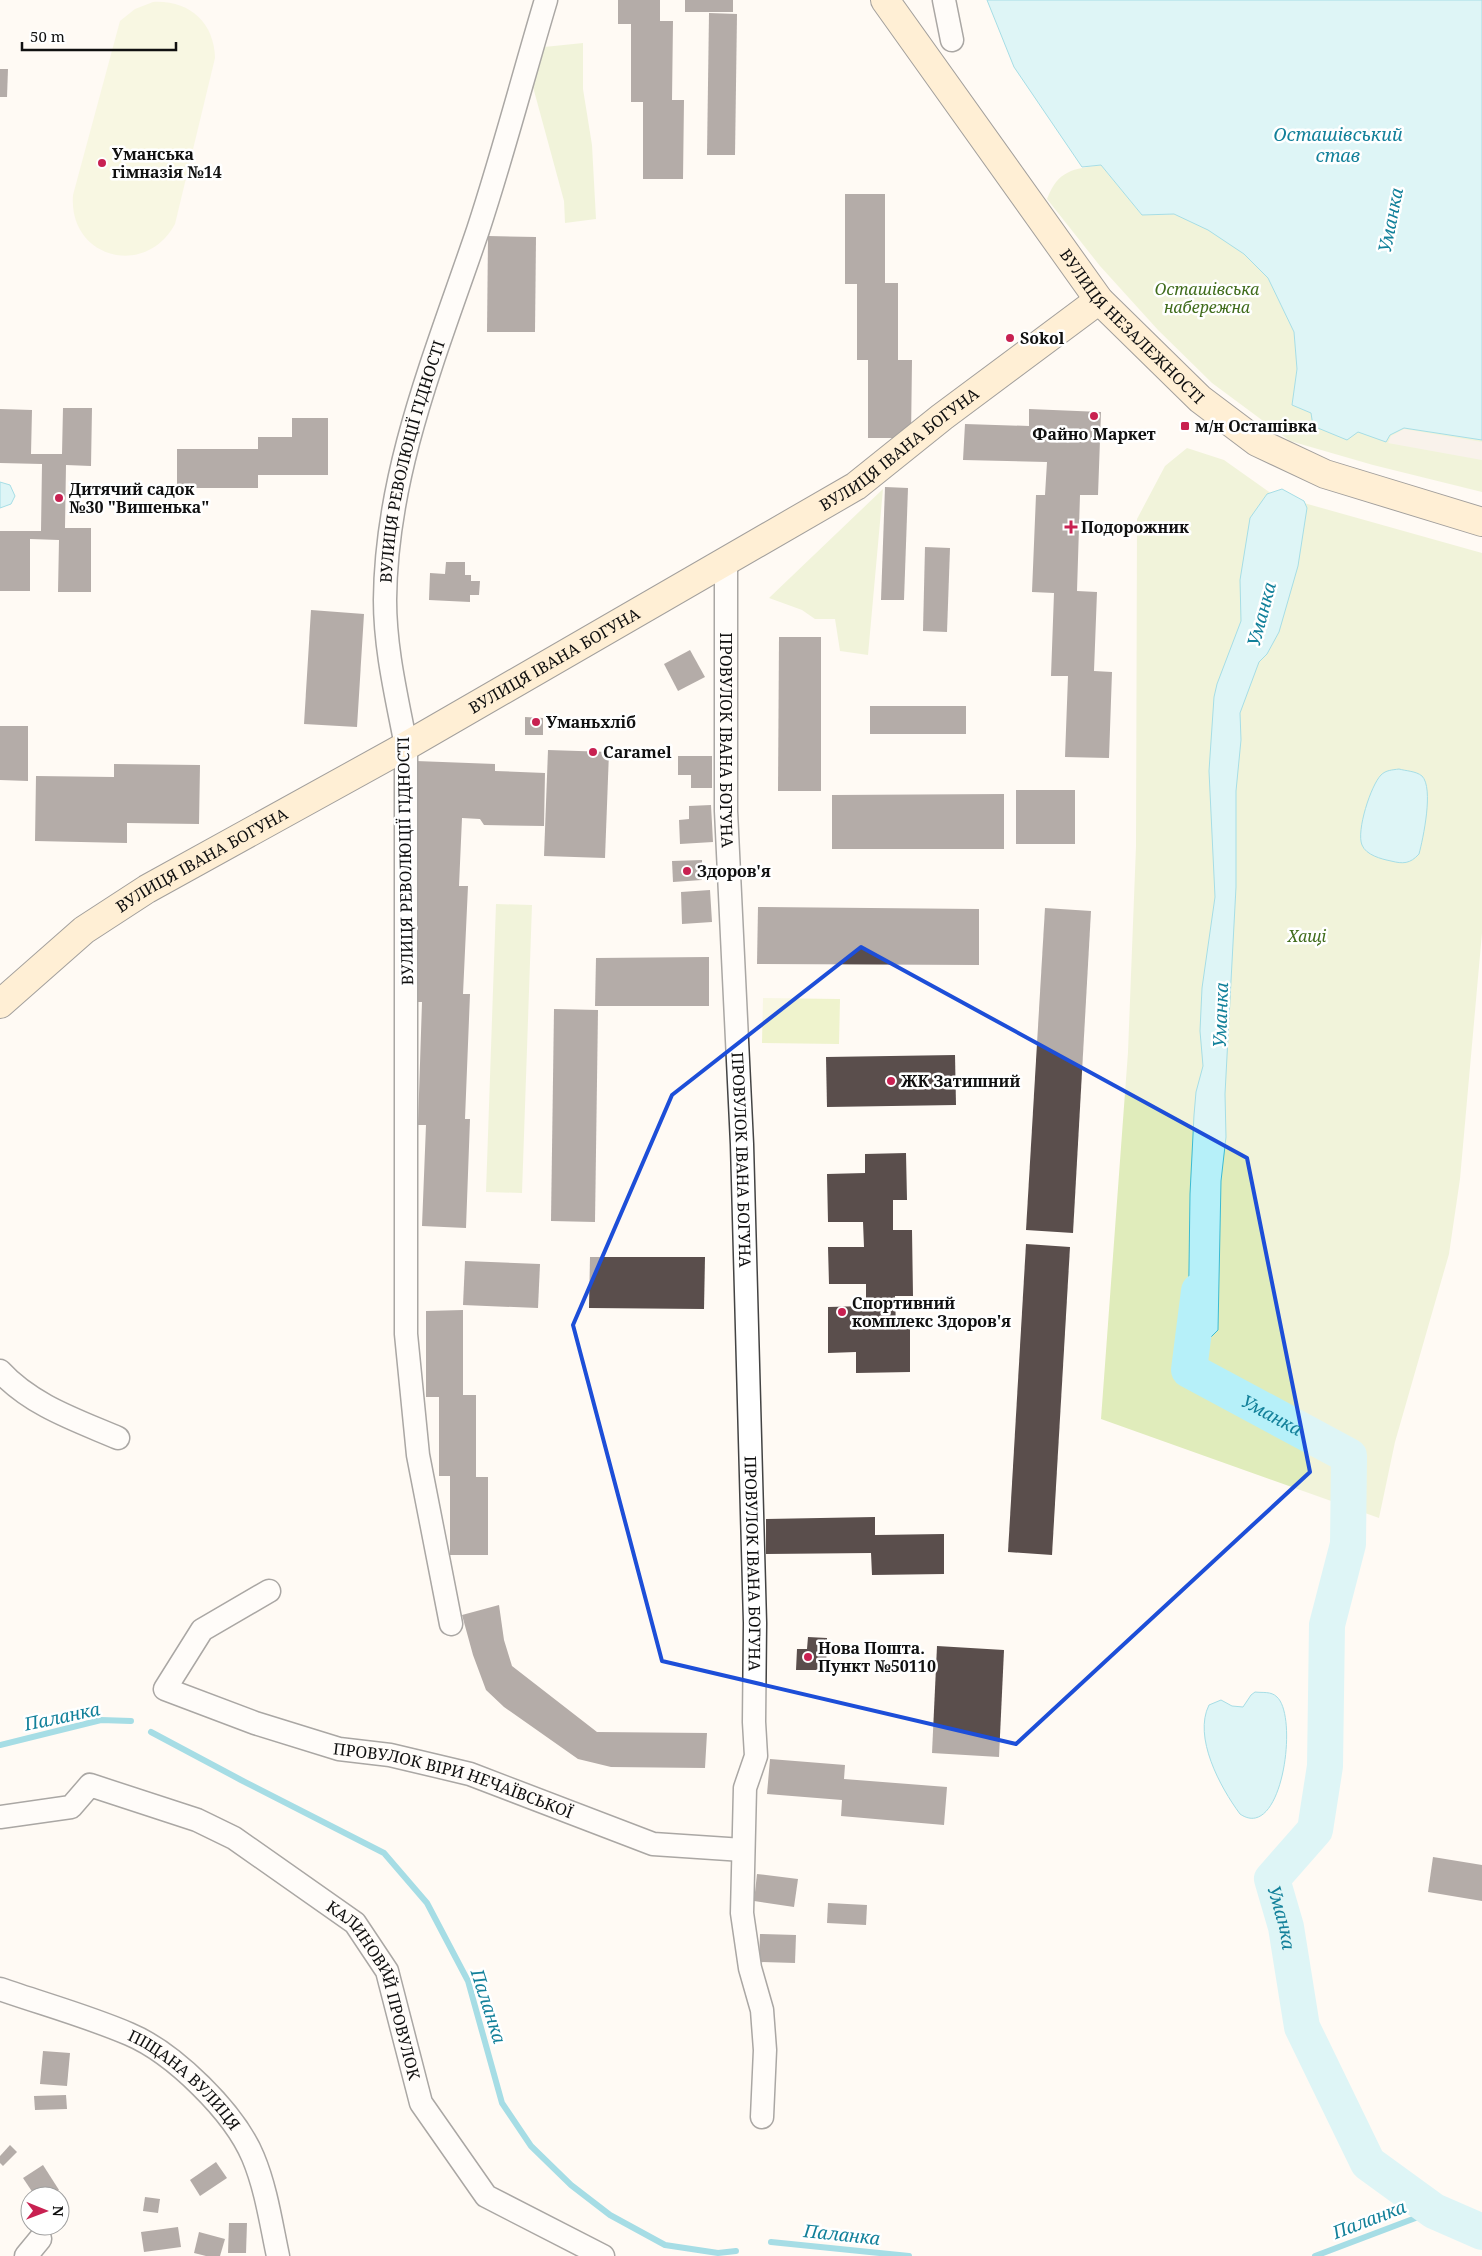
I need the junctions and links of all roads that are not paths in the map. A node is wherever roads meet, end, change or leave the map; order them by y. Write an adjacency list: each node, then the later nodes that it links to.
1 (546, 0): 8 (street, ВУЛИЦЯ РЕВОЛЮЦІЇ ГІДНОСТІ)
2 (885, 0): 5 (main road, ВУЛИЦЯ НЕЗАЛЕЖНОСТІ)
3 (944, 0): 4 (street)
4 (952, 40)
5 (1099, 300): 6 (main road, ВУЛИЦЯ НЕЗАЛЕЖНОСТІ); 7 (main road, ВУЛИЦЯ ІВАНА БОГУНА)
6 (1482, 522)
7 (726, 562): 8 (main road, ВУЛИЦЯ ІВАНА БОГУНА); 15 (street, ПРОВУЛОК ІВАНА БОГУНА)
8 (406, 746): 9 (main road, ВУЛИЦЯ ІВАНА БОГУНА); 13 (street, ВУЛИЦЯ РЕВОЛЮЦІЇ ГІДНОСТІ)
9 (0, 1004)
10 (0, 1371): 11 (street)
11 (118, 1438)
12 (269, 1591): 15 (street, ПРОВУЛОК ВІРИ НЕЧАЇВСЬКОЇ)
13 (451, 1624)
14 (0, 1817): 21 (street, КАЛИНОВИЙ ПРОВУЛОК)
15 (744, 1850): 17 (street, ПРОВУЛОК ІВАНА БОГУНА)
16 (0, 1989): 20 (street, ПІЩАНА ВУЛИЦЯ)
17 (762, 2117)
18 (40, 2239): 19 (street)
19 (26, 2256)
20 (278, 2256)
21 (604, 2256)

